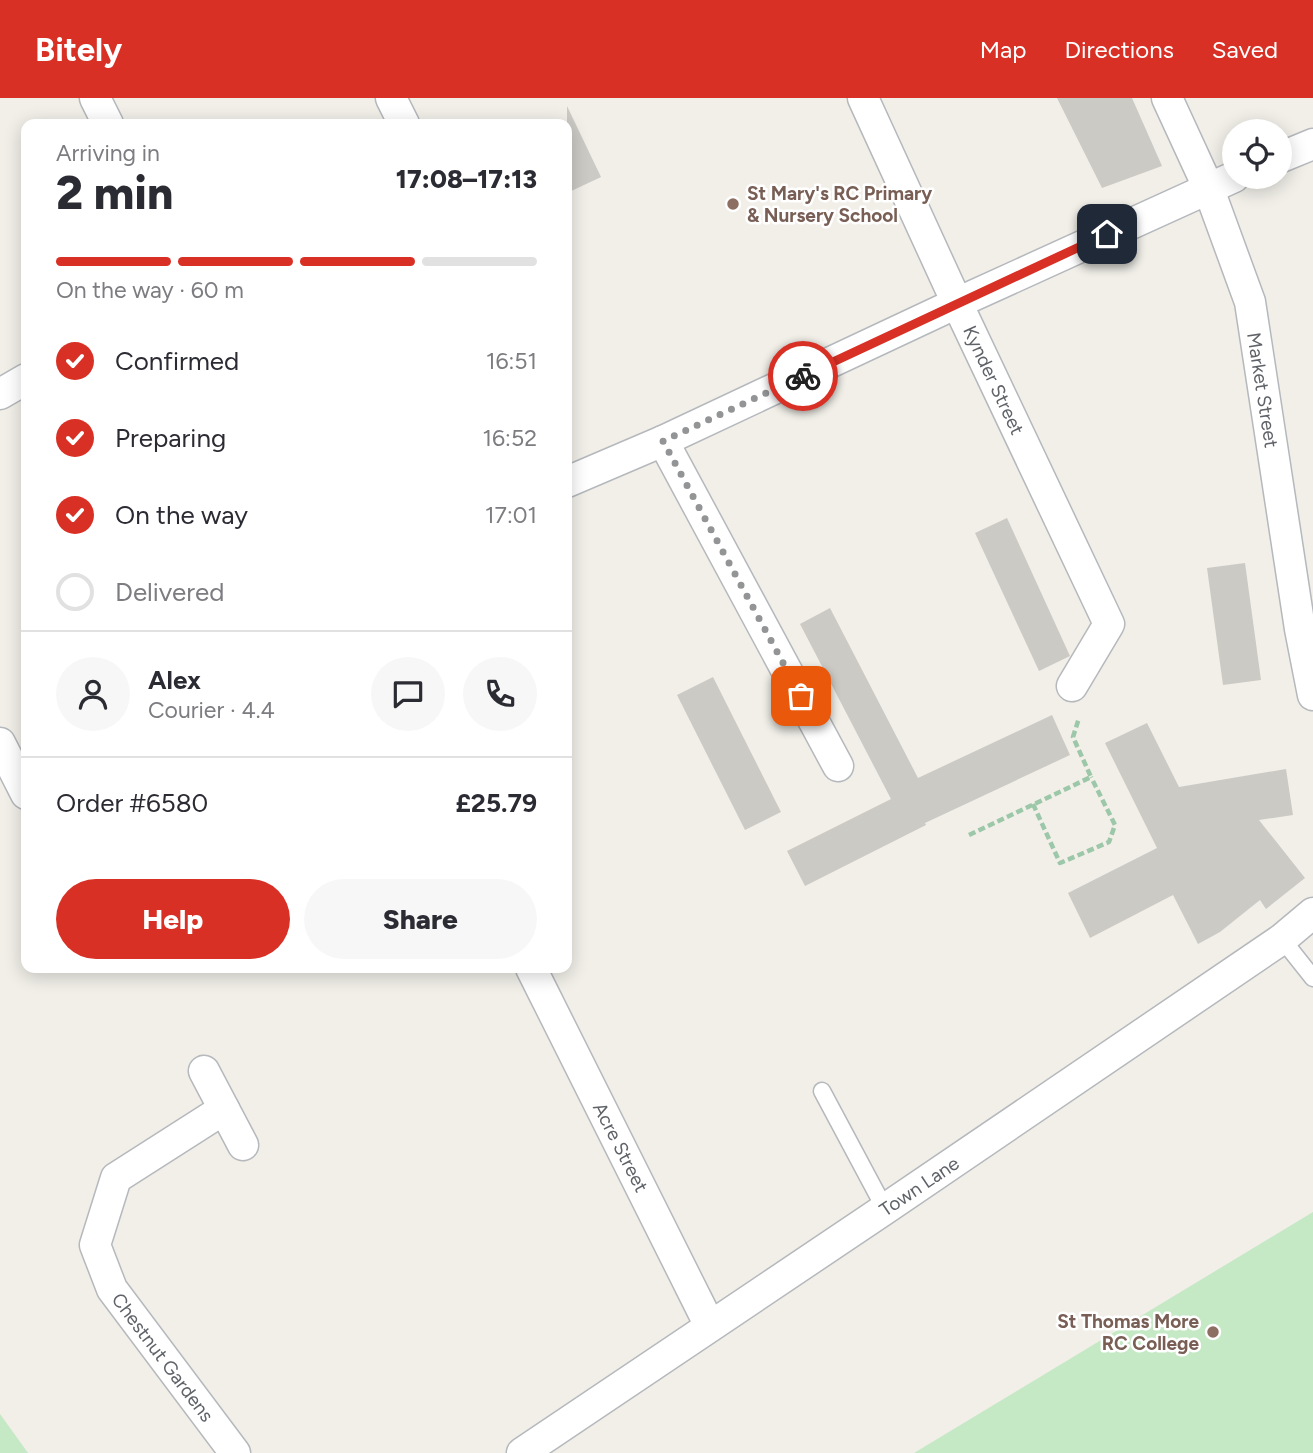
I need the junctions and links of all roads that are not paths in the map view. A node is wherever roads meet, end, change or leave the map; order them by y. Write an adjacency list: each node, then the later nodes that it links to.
1 (94, 98): 5 (street)
2 (391, 98): 6 (street)
3 (863, 98): 10 (street, Kynder Street)
4 (1167, 98): 9 (street, Market Street)
5 (105, 119)
6 (402, 119)
7 (1313, 144): 8 (street)
8 (1292, 153)
9 (1221, 182): 10 (street); 16 (street, Market Street)
10 (957, 303): 13 (street); 15 (street, Kynder Street)
11 (21, 382): 12 (street)
12 (0, 394)
13 (663, 441): 14 (street); 18 (street)
14 (572, 471)
15 (1072, 686)
16 (1313, 695)
17 (0, 743): 19 (street)
18 (838, 766)
19 (21, 784)
20 (1313, 913): 21 (street, Town Lane)
21 (1282, 939): 23 (lane); 28 (street, Town Lane)
22 (534, 973): 29 (street, Acre Street)
23 (1313, 978)
24 (204, 1071): 26 (street)
25 (822, 1091): 28 (lane)
26 (224, 1109): 27 (street); 30 (street, Chestnut Gardens)
27 (243, 1144)
28 (885, 1209): 29 (street, Town Lane)
29 (710, 1326): 31 (street, Town Lane)
30 (234, 1453)
31 (522, 1453)

